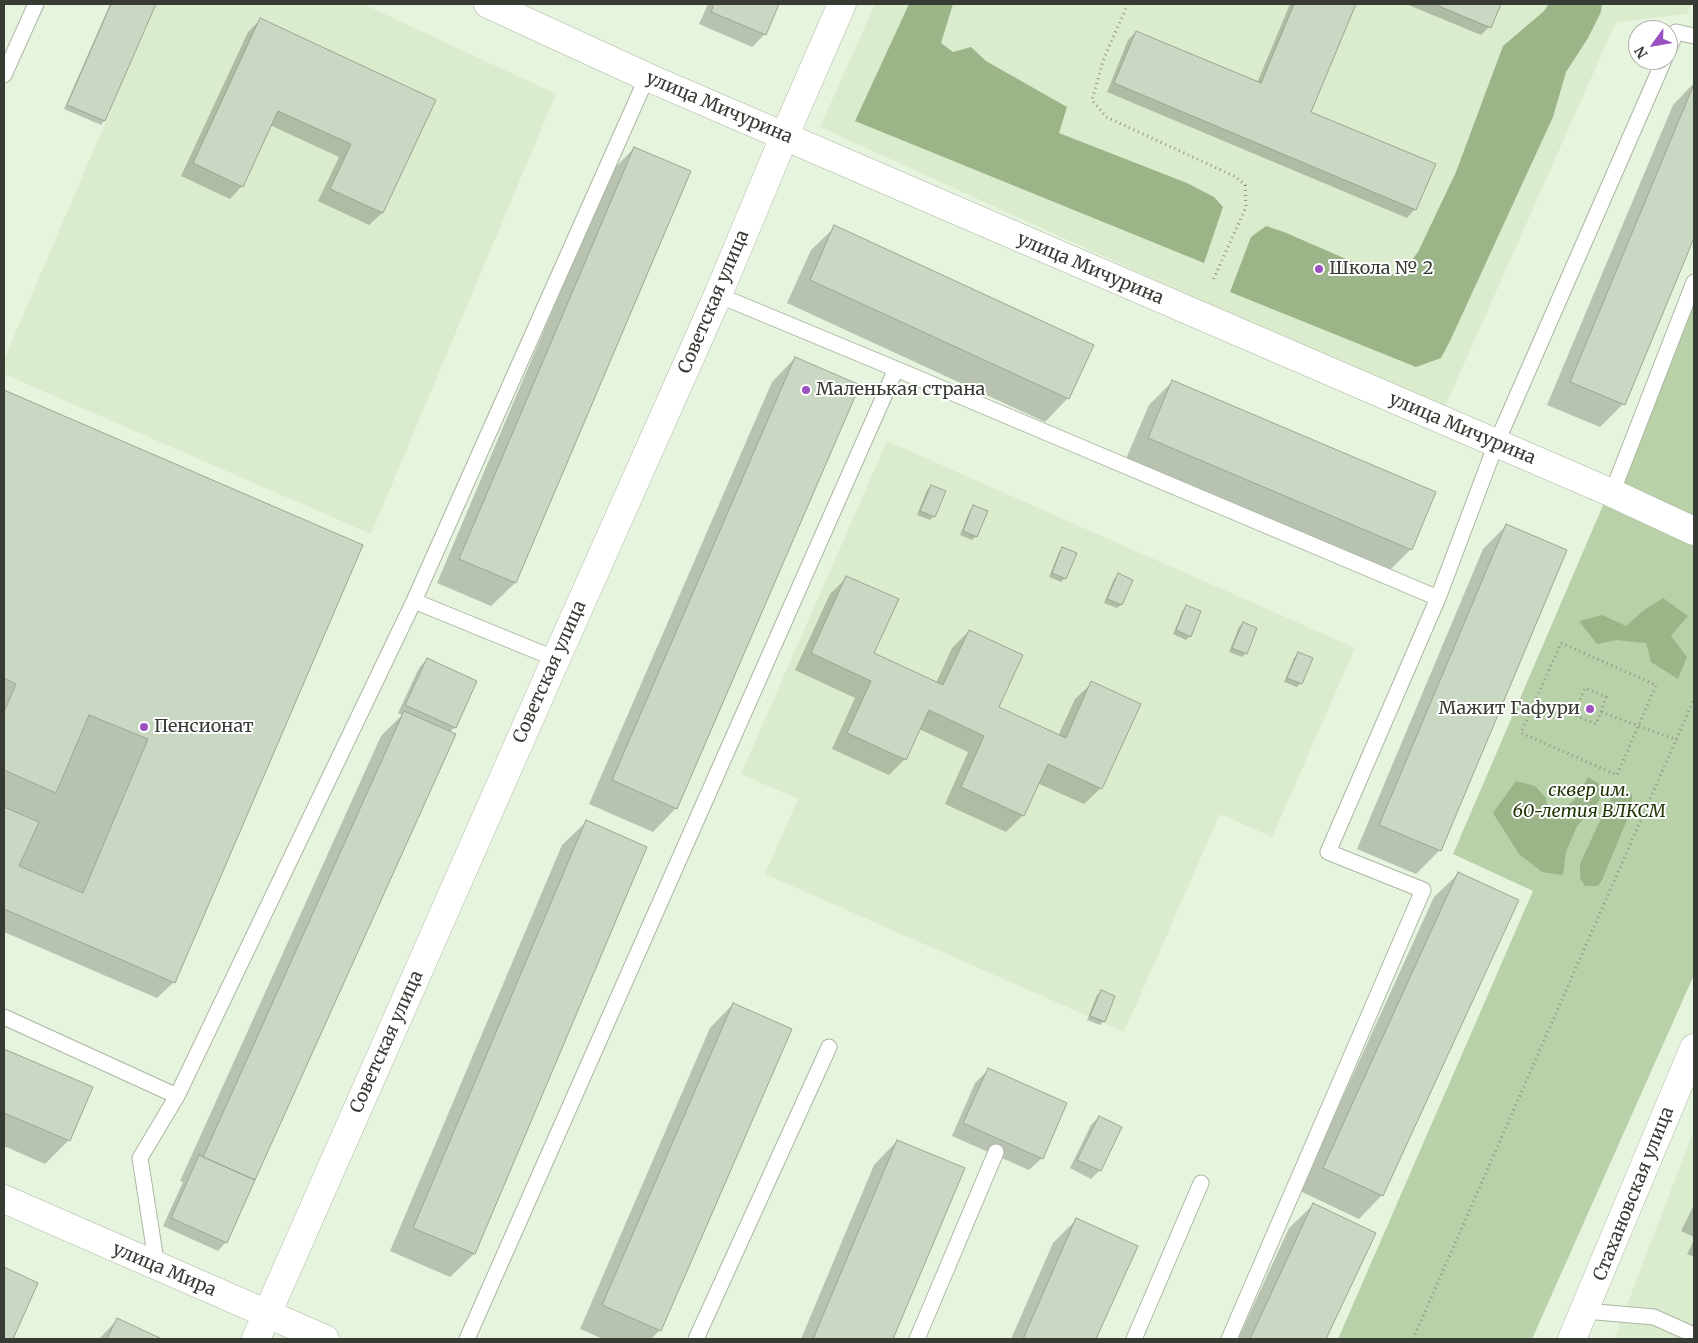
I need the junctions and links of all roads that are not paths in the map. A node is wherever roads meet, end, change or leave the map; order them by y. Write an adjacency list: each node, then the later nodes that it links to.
1 (36, 4): 7 (lane)
2 (488, 4): 8 (street, улица Мичурина)
3 (842, 4): 9 (street, Советская улица)
4 (1678, 32): 5 (lane)
5 (1694, 36)
6 (1660, 70): 13 (lane)
7 (4, 75)
8 (647, 77): 9 (street, улица Мичурина); 17 (lane)
9 (784, 137): 11 (street, Советская улица); 13 (street, улица Мичурина)
10 (1694, 282): 14 (lane)
11 (718, 295): 12 (lane); 18 (street, Советская улица)
12 (896, 369): 16 (lane); 32 (lane)
13 (1496, 444): 14 (street, улица Мичурина); 16 (lane)
14 (1612, 493): 15 (street, улица Мичурина)
15 (1694, 531)
16 (1438, 598): 36 (lane)
17 (414, 601): 18 (lane); 22 (lane)
18 (556, 659): 28 (street, Советская улица)
19 (4, 1017): 22 (lane)
20 (829, 1047): 33 (lane)
21 (1694, 1048): 27 (street, Стахановская улица)
22 (177, 1096): 26 (lane)
23 (996, 1152): 34 (lane)
24 (1201, 1183): 35 (lane)
25 (4, 1199): 26 (street, улица Мира)
26 (157, 1267): 28 (street, улица Мира)
27 (1585, 1311): 29 (lane); 37 (street, Стахановская улица)
28 (267, 1314): 30 (street, Советская улица); 31 (street, улица Мира)
29 (1694, 1335)
30 (256, 1339)
31 (324, 1339)
32 (467, 1339)
33 (696, 1339)
34 (917, 1339)
35 (1134, 1339)
36 (1229, 1339)
37 (1572, 1339)

